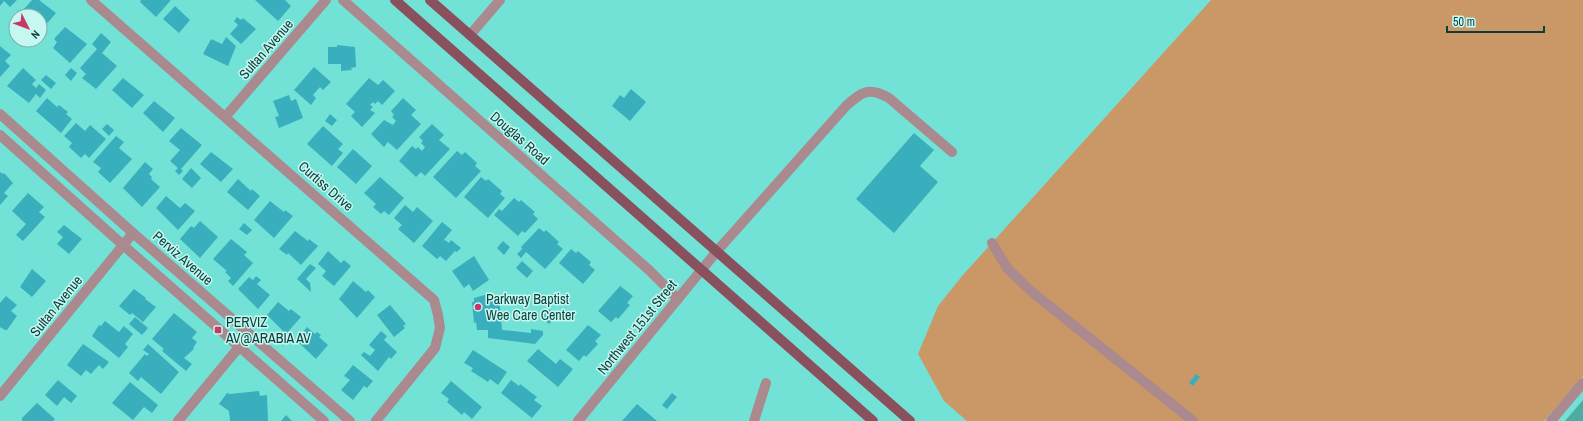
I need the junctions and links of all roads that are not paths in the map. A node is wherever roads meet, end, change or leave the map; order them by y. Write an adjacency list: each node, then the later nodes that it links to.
1 (91, 0): 9 (street, Curtiss Drive)
2 (326, 0): 9 (street, Sultan Avenue)
3 (343, 0): 17 (street, Douglas Road)
4 (395, 0): 16 (main road)
5 (430, 0): 7 (main road)
6 (496, 2): 7 (street)
7 (470, 35): 15 (main road)
8 (0, 114): 12 (street, Perviz Avenue)
9 (226, 116): 26 (street, Curtiss Drive)
10 (0, 135): 14 (street)
11 (952, 152): 15 (street, Northwest 151st Street)
12 (133, 233): 14 (street, Sultan Avenue); 18 (street, Perviz Avenue)
13 (992, 243): 31 (street)
14 (123, 245): 19 (street); 22 (street, Sultan Avenue)
15 (717, 251): 16 (street, Northwest 151st Street); 30 (main road)
16 (703, 270): 17 (street, Northwest 151st Street); 29 (main road)
17 (678, 299): 27 (street, Northwest 151st Street)
18 (249, 335): 19 (street); 25 (street, Perviz Avenue)
19 (239, 347): 23 (street); 24 (street)
20 (766, 383): 28 (street)
21 (1583, 383): 32 (street)
22 (0, 396)
23 (178, 421)
24 (324, 421)
25 (350, 421)
26 (376, 421)
27 (578, 421)
28 (754, 421)
29 (873, 421)
30 (910, 421)
31 (1193, 421)
32 (1551, 421)

